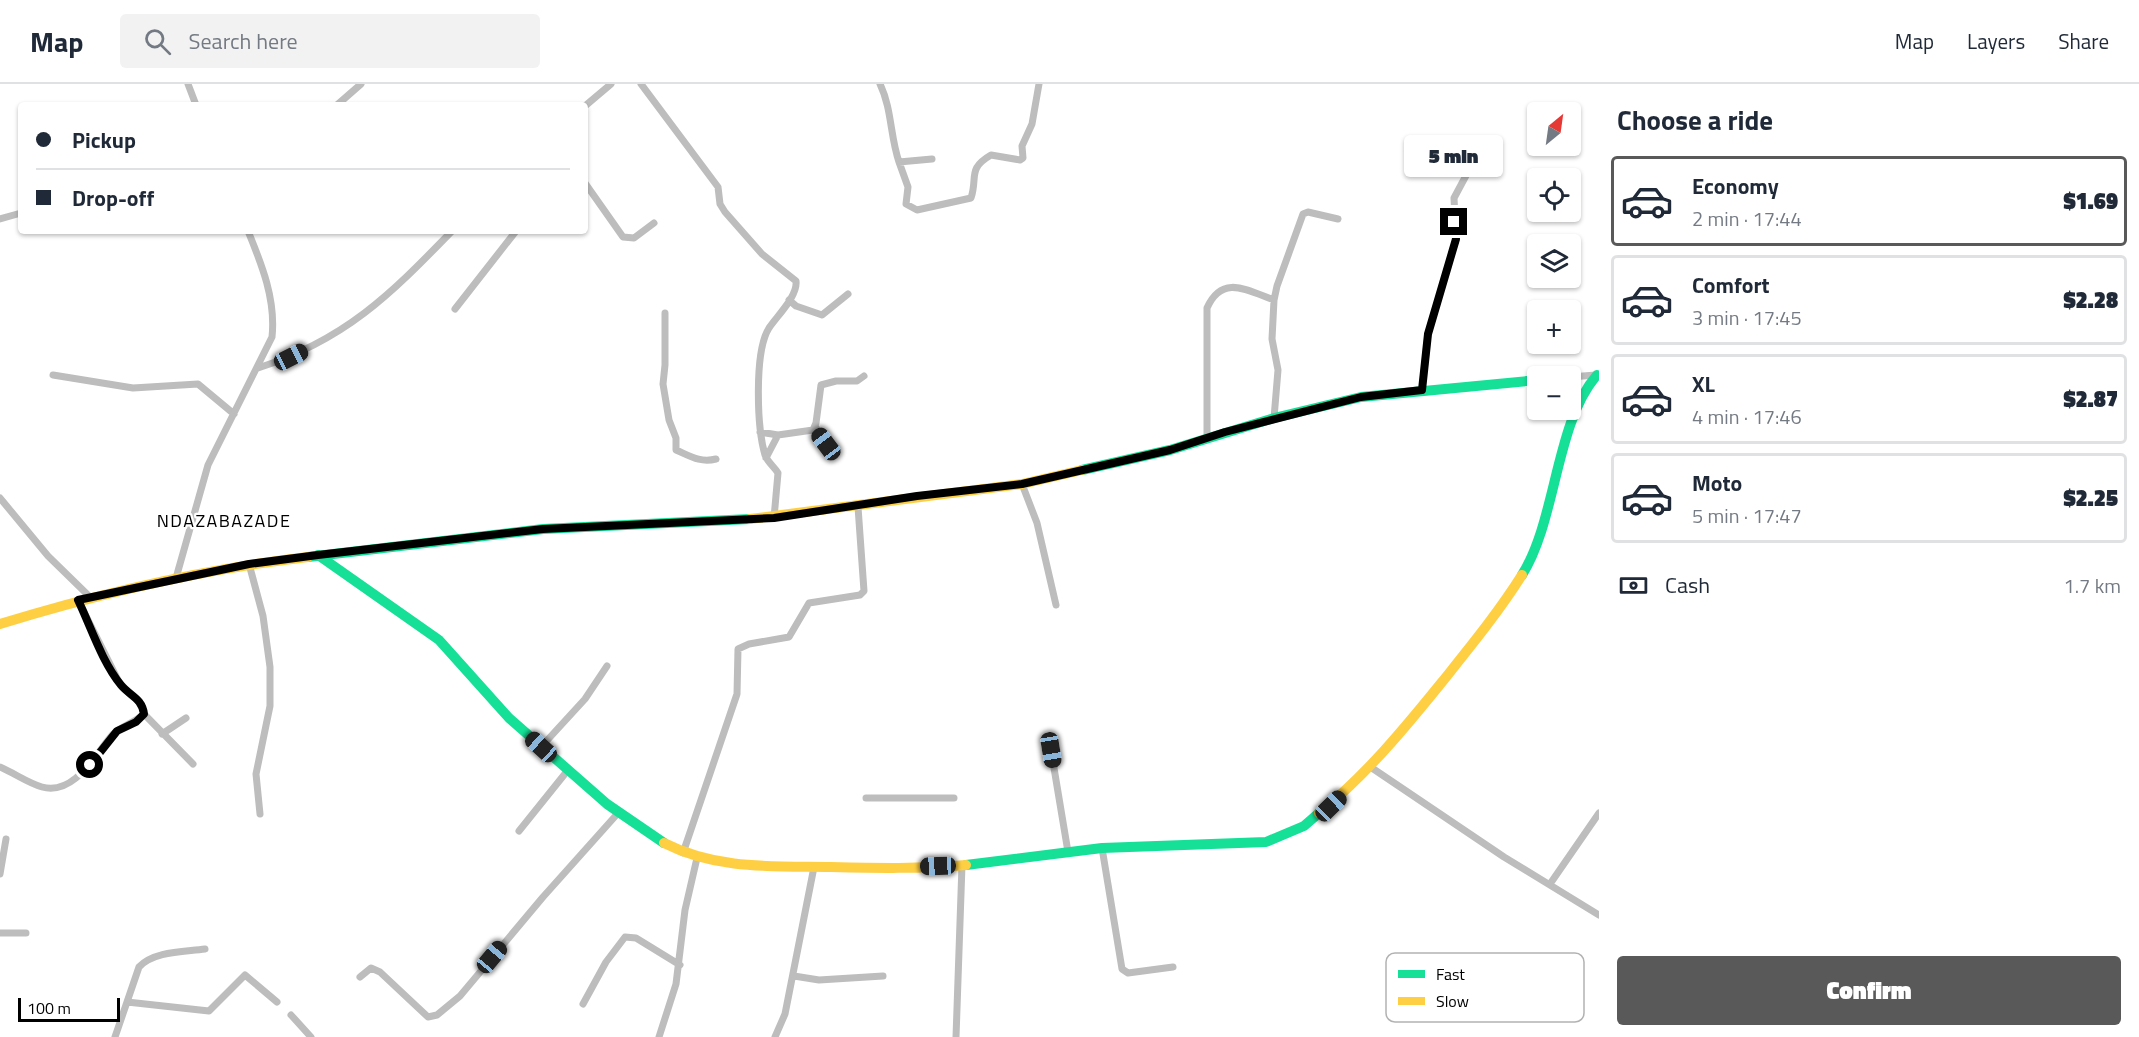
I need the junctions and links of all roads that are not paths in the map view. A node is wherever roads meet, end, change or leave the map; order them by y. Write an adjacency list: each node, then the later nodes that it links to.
1 (188, 84): 7 (street)
2 (361, 84): 8 (street)
3 (611, 84): 9 (street)
4 (641, 84): 22 (street)
5 (880, 84): 12 (street)
6 (1039, 84): 12 (street)
7 (195, 102)
8 (340, 102)
9 (588, 103)
10 (1484, 142): 32 (street)
11 (932, 159): 12 (street)
12 (899, 162)
13 (588, 187): 17 (street)
14 (18, 214): 15 (street)
15 (0, 219)
16 (1338, 219): 23 (street)
17 (654, 223)
18 (249, 234): 26 (street)
19 (449, 234): 26 (street)
20 (514, 234): 24 (street)
21 (848, 294): 22 (street)
22 (789, 300): 36 (street)
23 (1274, 300): 34 (street); 38 (street)
24 (455, 309)
25 (664, 313): 41 (street)
26 (258, 368): 33 (street)
27 (53, 375): 33 (street)
28 (1598, 375): 30 (street); 61 (street)
29 (864, 376): 35 (street)
30 (1581, 376)
31 (1527, 381): 32 (street)
32 (1422, 390): 34 (street)
33 (234, 414): 48 (street)
34 (1274, 418): 38 (street)
35 (815, 426): 37 (street); 39 (street)
36 (760, 432): 37 (street); 40 (street)
37 (777, 435): 40 (street)
38 (1207, 438): 42 (street)
39 (828, 449)
40 (766, 458): 45 (street)
41 (716, 459)
42 (1022, 484): 44 (street); 51 (street)
43 (0, 498): 49 (street)
44 (858, 507): 45 (street); 72 (street)
45 (774, 518): 46 (street)
46 (318, 555): 47 (street); 57 (street)
47 (249, 564): 48 (street); 67 (street)
48 (176, 578): 49 (street)
49 (90, 597): 50 (street)
50 (78, 600): 52 (street); 54 (street)
51 (1056, 605)
52 (0, 624)
53 (608, 666): 57 (street)
54 (144, 714): 56 (street); 60 (street)
55 (186, 718): 56 (street)
56 (162, 734): 59 (street)
57 (541, 747): 62 (street)
58 (1051, 750): 71 (street)
59 (194, 764)
60 (0, 766)
61 (1369, 766): 70 (street); 77 (street)
62 (568, 771): 65 (street); 68 (street)
63 (866, 798): 64 (street)
64 (954, 798)
65 (619, 812): 72 (street); 86 (street)
66 (1599, 813): 77 (street)
67 (260, 814)
68 (519, 831)
69 (6, 840): 76 (street)
70 (1102, 848): 71 (street); 83 (street)
71 (1068, 852): 74 (street)
72 (683, 853): 73 (street)
73 (697, 858): 75 (street); 82 (street)
74 (962, 865): 75 (street); 95 (street)
75 (814, 867): 84 (street)
76 (0, 874)
77 (1550, 884): 78 (street)
78 (1599, 915)
79 (0, 933): 80 (street)
80 (26, 933)
81 (205, 949): 87 (street)
82 (680, 965): 89 (street); 93 (street)
83 (1173, 967)
84 (794, 976): 85 (street); 94 (street)
85 (883, 976)
86 (360, 977)
87 (127, 1002): 88 (street); 91 (street)
88 (277, 1002)
89 (583, 1004)
90 (291, 1015): 92 (street)
91 (115, 1037)
92 (311, 1037)
93 (659, 1037)
94 (775, 1037)
95 (956, 1037)

